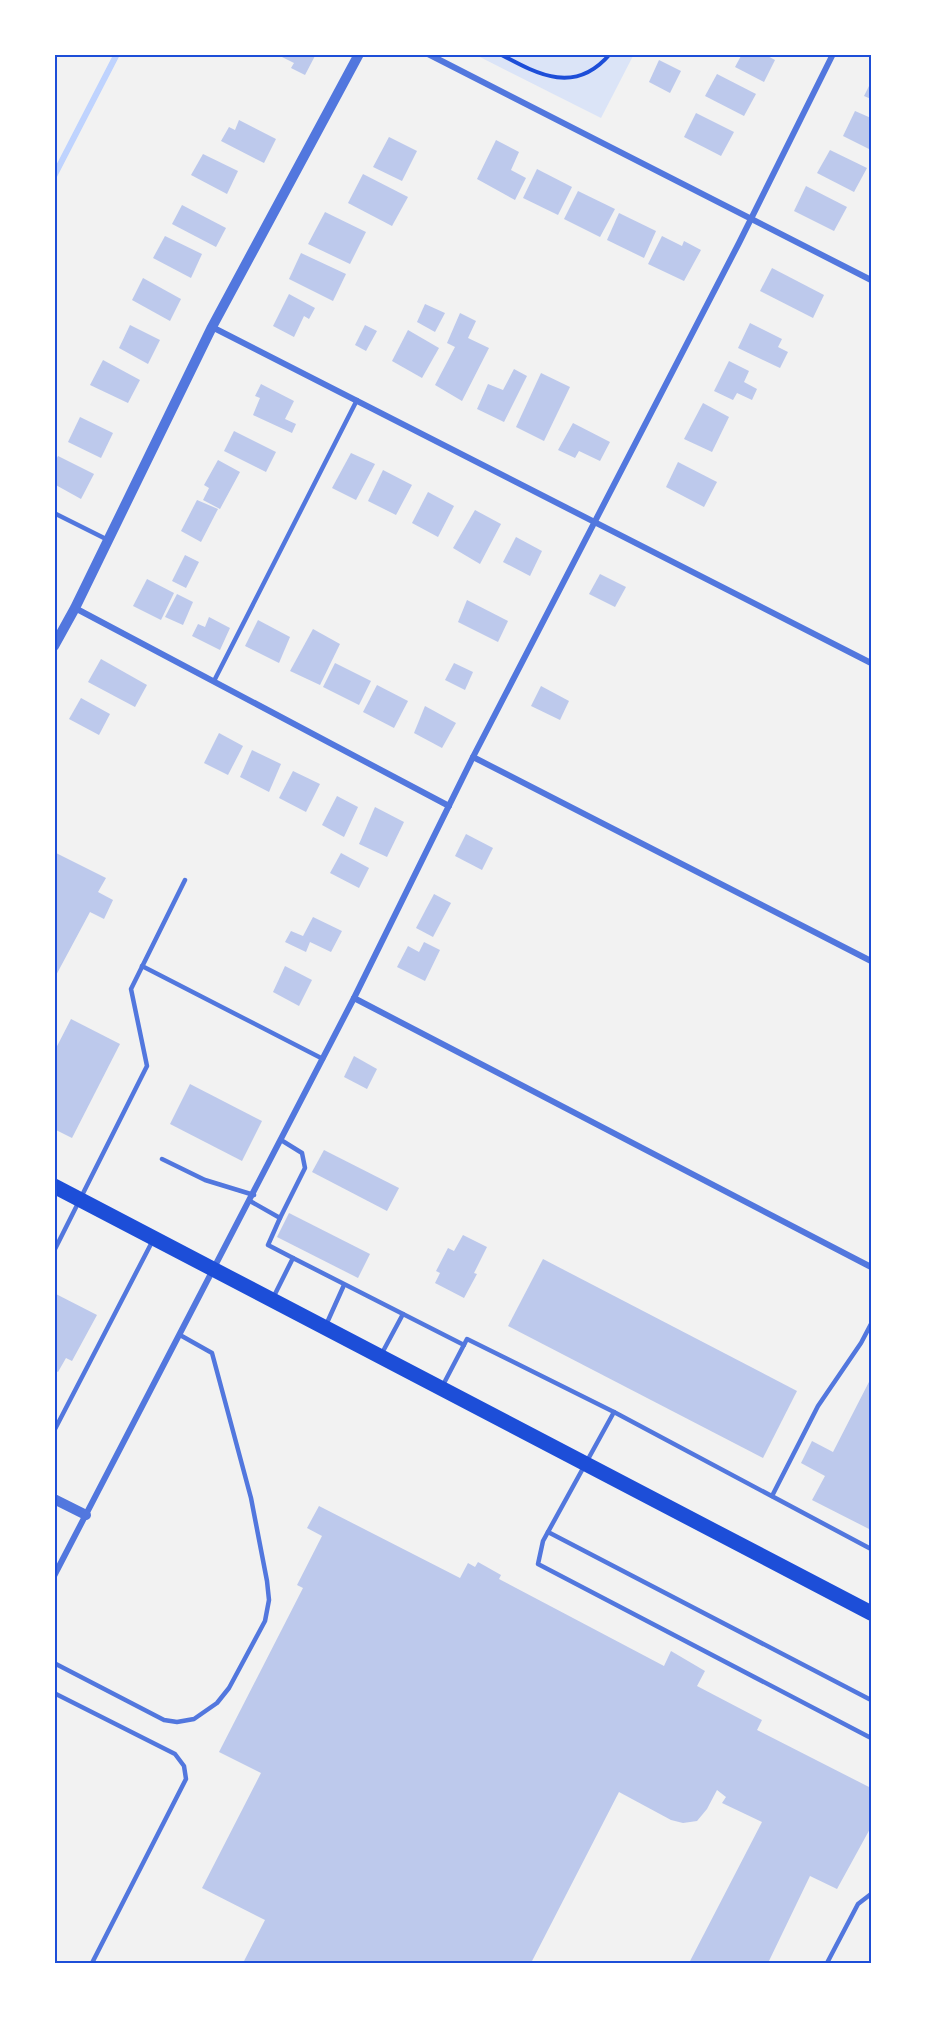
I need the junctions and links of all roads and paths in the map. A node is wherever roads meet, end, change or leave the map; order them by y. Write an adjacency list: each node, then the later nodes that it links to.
1 (359, 54): 8 (street)
2 (428, 54): 6 (street)
3 (500, 54): 4 (path)
4 (610, 54)
5 (833, 54): 6 (street)
6 (751, 219): 7 (street); 11 (street)
7 (871, 280)
8 (212, 327): 9 (street); 12 (street)
9 (357, 400): 11 (street); 16 (lane)
10 (54, 513): 12 (lane)
11 (596, 522): 15 (street); 17 (street)
12 (108, 540): 13 (street)
13 (75, 608): 14 (street); 16 (street)
14 (54, 646)
15 (871, 663)
16 (214, 681): 18 (street)
17 (473, 757): 18 (street); 20 (street)
18 (449, 806): 22 (street)
19 (185, 880): 21 (lane)
20 (871, 961)
21 (142, 966): 23 (lane); 28 (lane)
22 (354, 998): 23 (street); 33 (street)
23 (323, 1059): 24 (street)
24 (281, 1140): 27 (street); 29 (lane)
25 (162, 1159): 27 (lane)
26 (54, 1186): 28 (main road)
27 (252, 1198): 29 (lane); 34 (street)
28 (80, 1199): 30 (main road); 31 (lane)
29 (280, 1218): 32 (lane)
30 (154, 1238): 34 (main road); 45 (lane)
31 (54, 1251)
32 (293, 1258): 35 (lane); 36 (lane)
33 (871, 1266)
34 (214, 1269): 36 (main road); 40 (street)
35 (344, 1285): 37 (lane); 39 (lane)
36 (272, 1300): 39 (main road)
37 (403, 1314): 41 (lane); 42 (lane)
38 (871, 1324): 47 (lane)
39 (325, 1327): 42 (main road)
40 (180, 1335): 49 (street); 54 (lane)
41 (464, 1345): 43 (lane); 44 (lane)
42 (381, 1356): 43 (main road)
43 (442, 1388): 46 (main road)
44 (614, 1412): 46 (lane); 47 (lane)
45 (54, 1431)
46 (585, 1463): 50 (lane); 53 (main road)
47 (772, 1496): 51 (lane)
48 (54, 1498): 49 (street)
49 (86, 1515): 52 (street)
50 (548, 1533): 56 (lane); 57 (lane)
51 (871, 1549)
52 (54, 1576)
53 (871, 1613)
54 (54, 1663)
55 (54, 1692): 59 (lane)
56 (871, 1700)
57 (871, 1738)
58 (871, 1894): 60 (lane)
59 (92, 1963)
60 (827, 1963)

